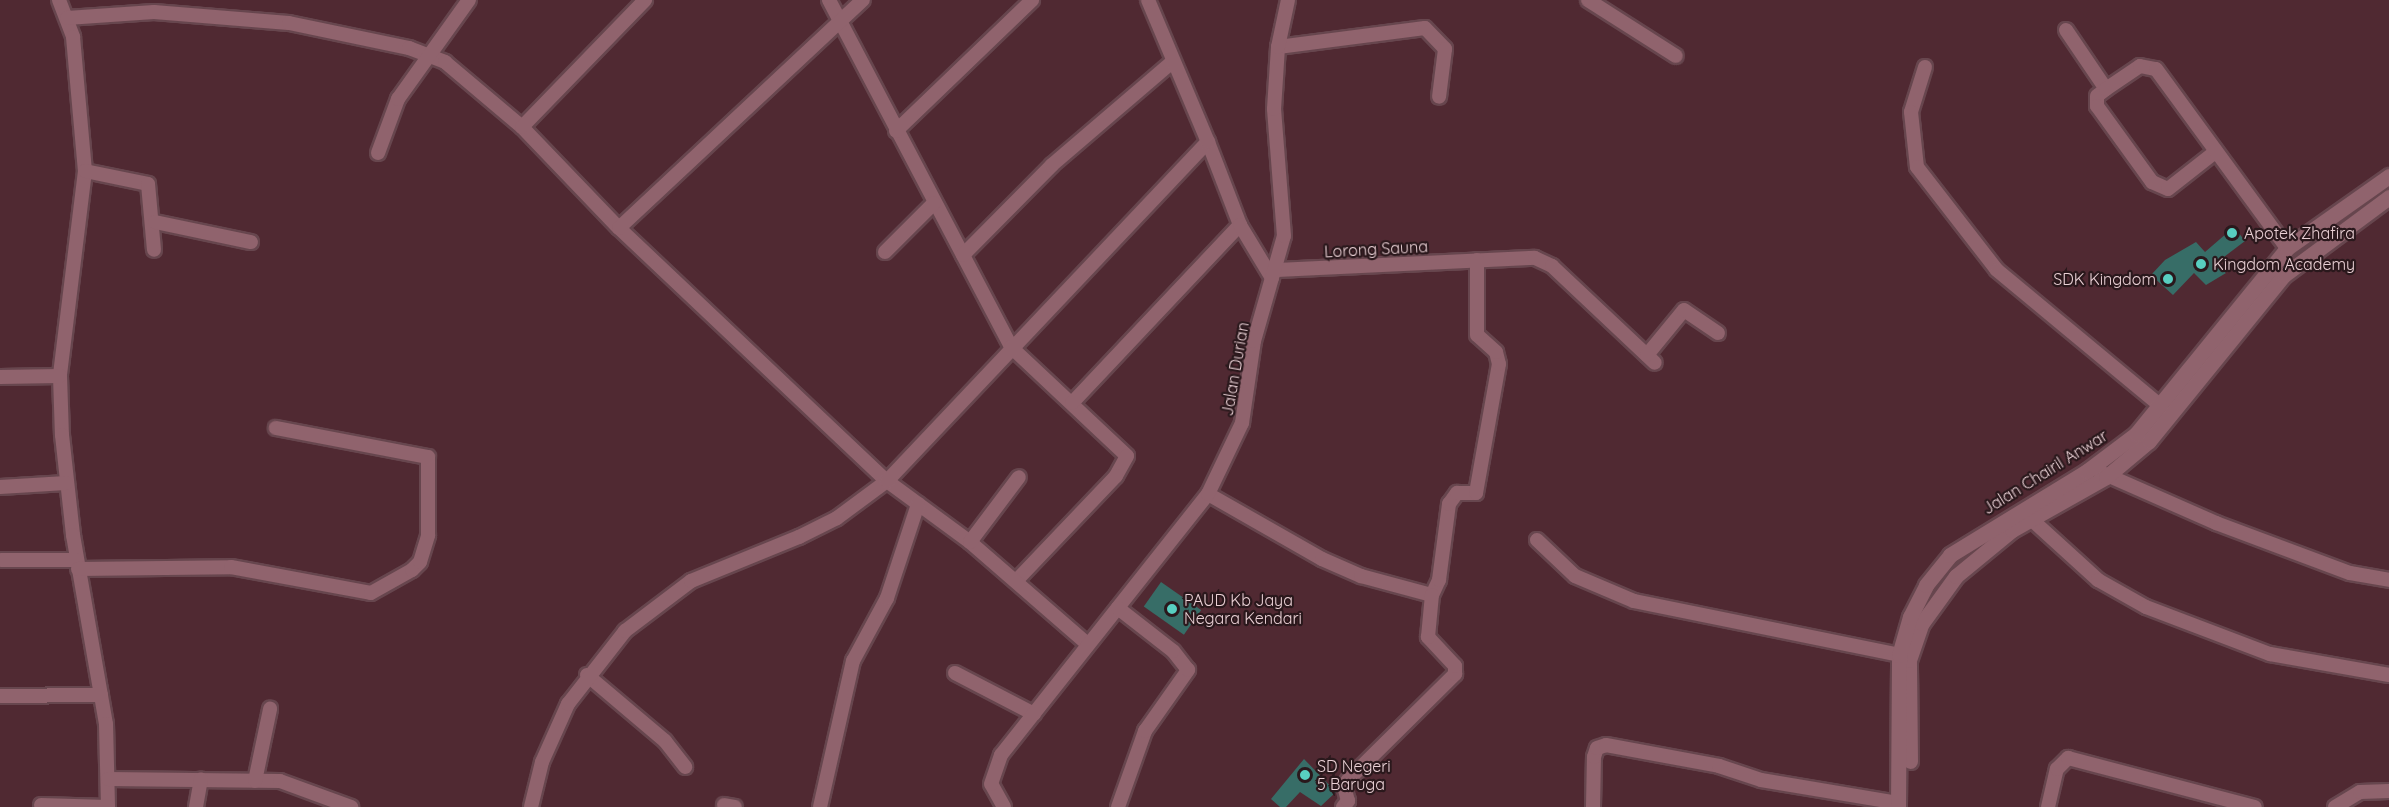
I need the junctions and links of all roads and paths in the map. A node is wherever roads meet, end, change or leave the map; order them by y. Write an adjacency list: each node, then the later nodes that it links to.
1 (59, 0): 10 (street)
2 (469, 0): 14 (street)
3 (645, 0): 20 (street)
4 (829, 0): 11 (street)
5 (862, 0): 11 (street)
6 (1032, 0): 21 (street)
7 (1148, 0): 16 (street)
8 (1288, 0): 13 (street, Jalan Durian)
9 (1592, 1): 15 (street)
10 (67, 18): 14 (street); 25 (street)
11 (839, 21): 21 (street); 31 (street)
12 (2066, 30): 18 (street)
13 (1278, 47): 19 (street); 38 (street, Jalan Durian)
14 (432, 55): 20 (street); 24 (street)
15 (1676, 56)
16 (1172, 63): 22 (street); 36 (street)
17 (1925, 67): 44 (street)
18 (2106, 89): 23 (street); 23 (street)
19 (1438, 97)
20 (522, 128): 31 (street)
21 (896, 131): 28 (street)
22 (1208, 142): 30 (street); 40 (street)
23 (2215, 152): 33 (street)
24 (378, 153)
25 (85, 171): 29 (street); 42 (street)
26 (2389, 176): 33 (main road, Jalan Chairil Anwar)
27 (2389, 196): 48 (main road, Jalan Chairil Anwar)
28 (934, 203): 35 (street); 36 (street)
29 (155, 222): 32 (street); 34 (street)
30 (1240, 225): 38 (street); 43 (street)
31 (619, 228): 49 (street)
32 (251, 242)
33 (2287, 248): 44 (main road, Jalan Chairil Anwar)
34 (154, 250)
35 (885, 252)
36 (963, 255): 40 (street)
37 (1477, 260): 38 (street, Lorong Sauna); 39 (street, Lorong Sauna); 61 (street)
38 (1274, 274): 52 (street, Jalan Durian)
39 (1718, 333)
40 (1011, 347): 43 (street); 49 (street)
41 (0, 376): 42 (street)
42 (60, 376): 50 (street)
43 (1072, 403): 60 (street)
44 (2161, 406): 46 (main road, Jalan Chairil Anwar)
45 (276, 428): 58 (street)
46 (2095, 466): 48 (street); 64 (main road, Jalan Chairil Anwar)
47 (1019, 477): 56 (street)
48 (2106, 477): 54 (main road, Jalan Chairil Anwar); 59 (street)
49 (887, 481): 53 (street); 66 (street)
50 (66, 483): 51 (street); 58 (street)
51 (0, 487)
52 (1208, 494): 61 (street); 62 (street, Jalan Durian)
53 (918, 504): 56 (street); 83 (street)
54 (2031, 519): 67 (street); 78 (main road, Jalan Chairil Anwar)
55 (1538, 540): 64 (street)
56 (970, 542): 60 (street)
57 (1, 560): 58 (street)
58 (77, 565): 68 (street)
59 (2389, 580)
60 (1016, 581): 63 (street)
61 (1432, 595): 86 (street)
62 (1118, 608): 63 (street, Jalan Durian); 85 (street)
63 (1086, 643): 71 (street, Jalan Durian)
64 (1899, 655): 78 (main road, Jalan Chairil Anwar)
65 (955, 673): 71 (street)
66 (587, 675): 72 (street); 82 (street)
67 (2389, 675)
68 (101, 695): 69 (street); 73 (street)
69 (0, 696)
70 (270, 710): 75 (street)
71 (1034, 714): 84 (street, Jalan Durian)
72 (685, 768)
73 (108, 779): 74 (street); 79 (street)
74 (201, 779): 75 (street); 80 (street)
75 (255, 781): 81 (street)
76 (2389, 791): 90 (street)
77 (41, 804): 79 (street)
78 (1902, 806): 87 (street)
79 (108, 807)
80 (195, 807)
81 (351, 807)
82 (531, 807)
83 (820, 807)
84 (1005, 807)
85 (1118, 807)
86 (1343, 807)
87 (1593, 807)
88 (2048, 807): 89 (street)
89 (2255, 807)
90 (2335, 807)

